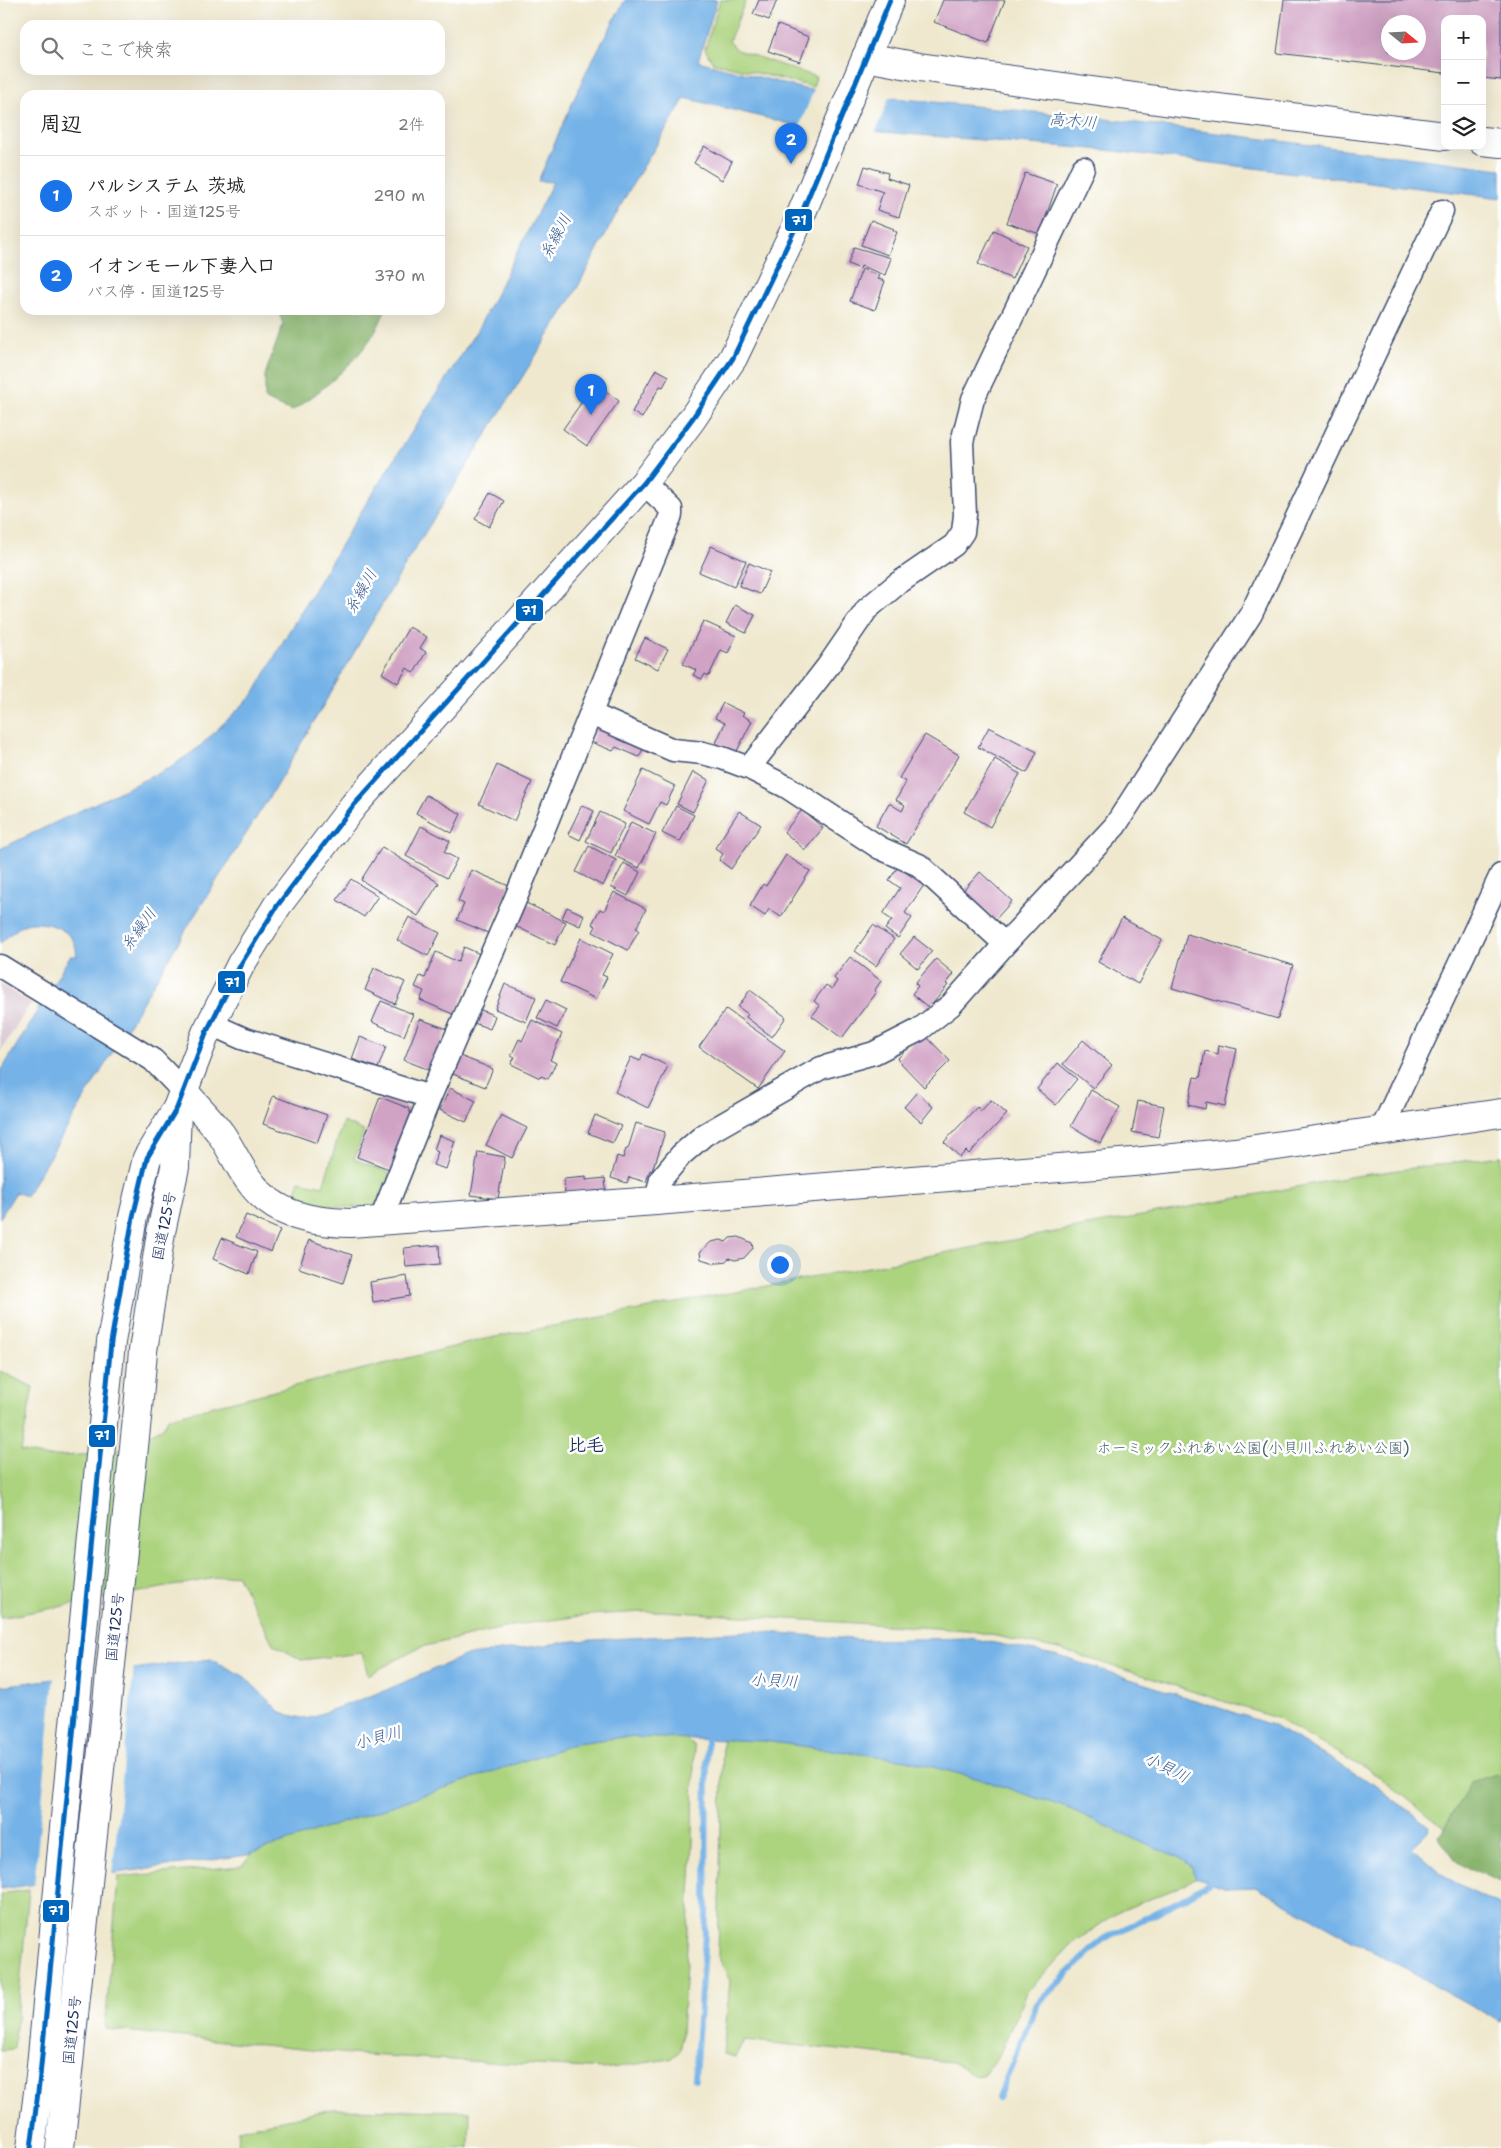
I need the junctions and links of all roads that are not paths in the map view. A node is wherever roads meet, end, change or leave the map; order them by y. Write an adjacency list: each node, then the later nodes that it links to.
1 (890, 0): 2 (main road, 国道125号)
2 (861, 69): 3 (main road); 8 (main road, 国道125号)
3 (1441, 136)
4 (1486, 141): 5 (main road)
5 (1501, 143)
6 (1083, 168): 10 (street)
7 (1442, 211): 12 (street)
8 (644, 483): 9 (street); 14 (main road, 国道125号)
9 (592, 714): 10 (street); 15 (street)
10 (749, 768): 12 (street)
11 (1501, 875): 18 (street)
12 (1005, 944): 19 (street)
13 (0, 966): 16 (street)
14 (211, 1024): 15 (street); 16 (main road, 国道125号)
15 (430, 1097): 20 (street)
16 (180, 1100): 20 (main road); 21 (main road, 国道125号); 22 (main road, 国道125号)
17 (1501, 1113): 18 (main road)
18 (1381, 1131): 19 (main road)
19 (656, 1201): 20 (main road)
20 (380, 1222)
21 (31, 2148)
22 (60, 2148)

